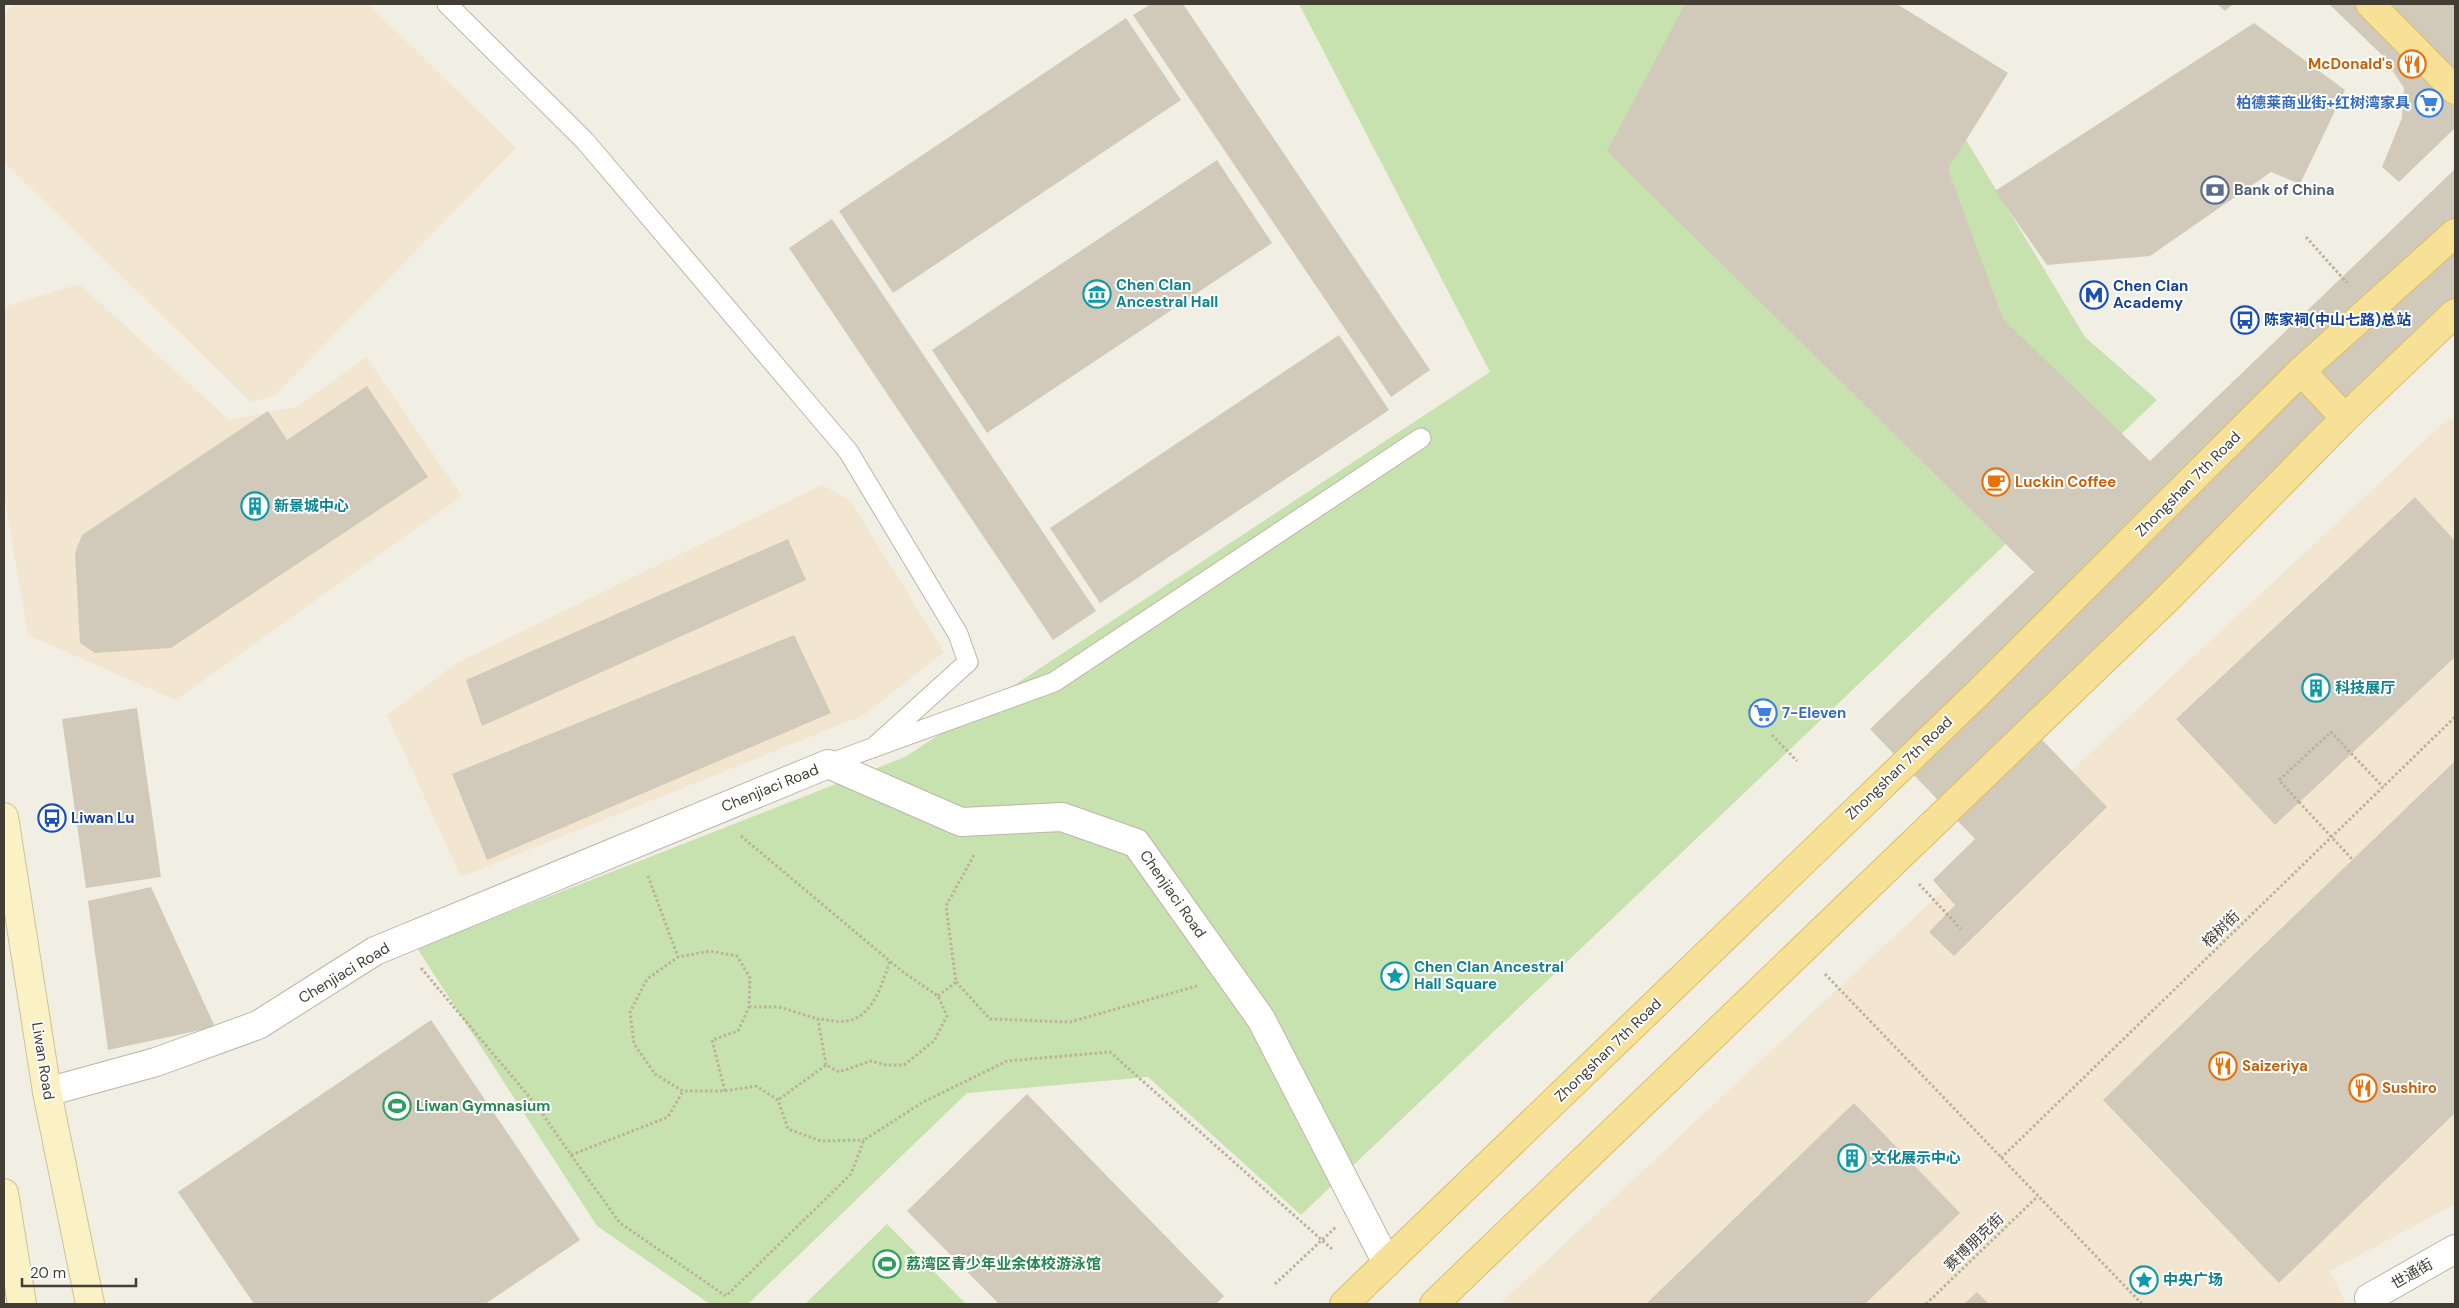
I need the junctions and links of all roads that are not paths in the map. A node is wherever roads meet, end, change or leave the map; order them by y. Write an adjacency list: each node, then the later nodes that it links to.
1 (447, 4): 9 (lane)
2 (2370, 4): 3 (main road)
3 (2455, 90)
4 (2455, 233): 6 (main road, Zhongshan 7th Road)
5 (2455, 313): 7 (main road)
6 (2301, 371): 7 (main road); 15 (main road, Zhongshan 7th Road)
7 (2345, 418): 20 (main road)
8 (1421, 438): 9 (lane)
9 (873, 748): 10 (lane)
10 (828, 764): 12 (street, Chenjiaci Road); 15 (street, Chenjiaci Road)
11 (4, 817): 12 (main road, Liwan Road)
12 (47, 1092): 18 (main road, Liwan Road)
13 (4, 1193): 17 (main road)
14 (2455, 1249): 16 (street, 世通街)
15 (1387, 1263): 19 (main road, Zhongshan 7th Road)
16 (2370, 1301)
17 (22, 1304)
18 (90, 1304)
19 (1344, 1304)
20 (1434, 1304)

